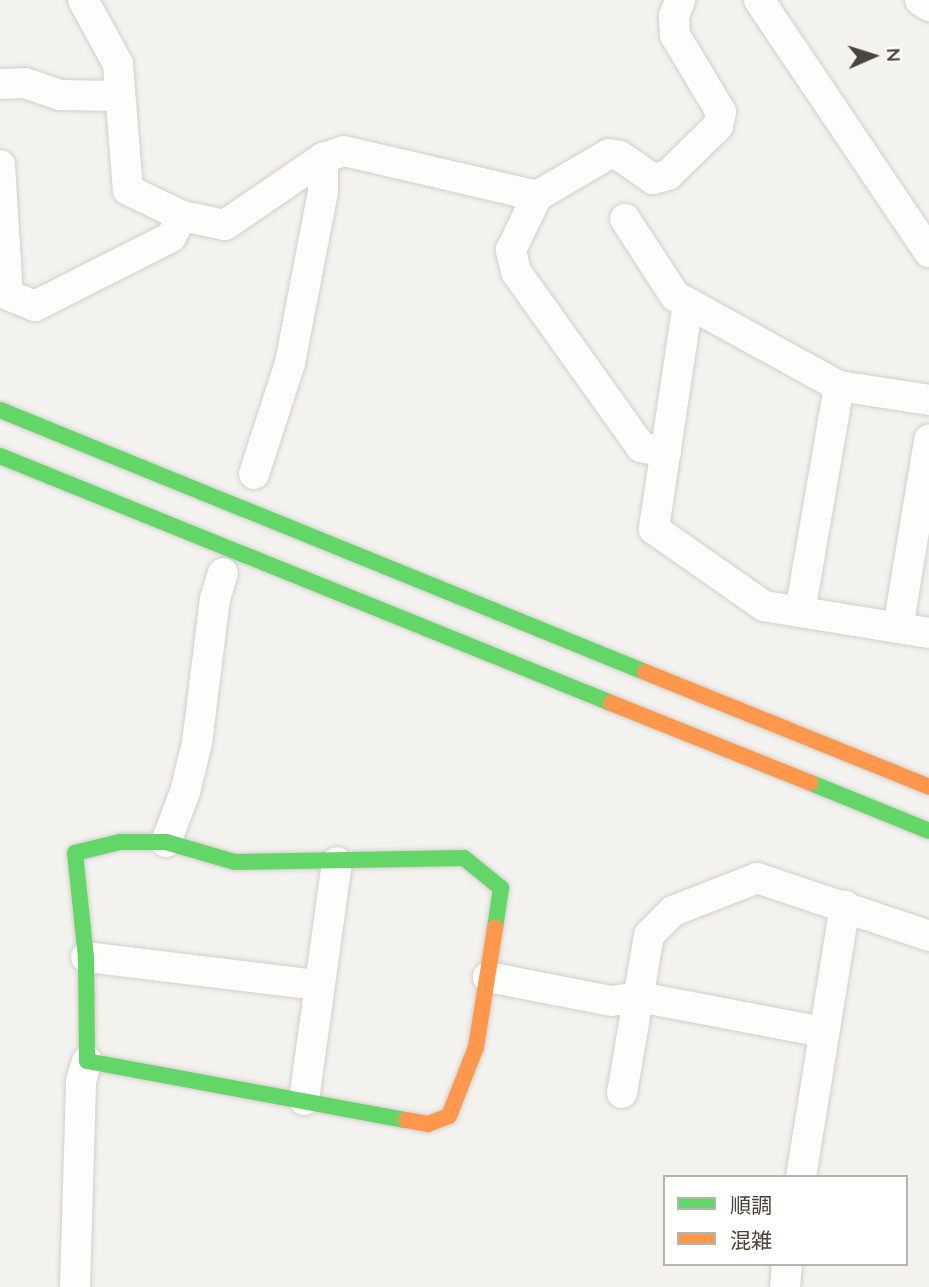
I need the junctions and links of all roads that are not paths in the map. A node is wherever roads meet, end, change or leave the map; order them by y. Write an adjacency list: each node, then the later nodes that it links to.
1 (83, 0): 7 (street)
2 (680, 0): 10 (street)
3 (759, 0): 13 (street)
4 (920, 0): 5 (street)
5 (929, 6)
6 (0, 84): 7 (street)
7 (120, 96): 11 (street)
8 (323, 158): 10 (street); 11 (street); 21 (street)
9 (0, 165): 11 (street)
10 (537, 196): 19 (street)
11 (182, 216)
12 (625, 219): 14 (street)
13 (929, 252)
14 (688, 303): 15 (street); 19 (street)
15 (839, 386): 16 (street); 23 (street)
16 (929, 400)
17 (0, 410): 26 (street)
18 (929, 440): 24 (street)
19 (666, 452): 23 (street)
20 (0, 456): 27 (street)
21 (254, 474)
22 (223, 573): 28 (street)
23 (800, 612): 24 (street)
24 (898, 628): 25 (street)
25 (929, 633)
26 (929, 788)
27 (929, 831)
28 (166, 842): 29 (street); 32 (street)
29 (337, 862): 33 (street); 34 (street)
30 (845, 906): 31 (street); 35 (street); 36 (street)
31 (929, 936)
32 (86, 957): 34 (street); 37 (street)
33 (488, 977): 35 (street); 39 (street)
34 (319, 985): 39 (street)
35 (639, 997): 36 (street); 38 (street)
36 (823, 1032): 40 (street)
37 (87, 1061): 39 (street); 42 (street)
38 (622, 1093)
39 (304, 1100)
40 (801, 1175)
41 (787, 1266): 43 (street)
42 (75, 1287)
43 (785, 1287)

